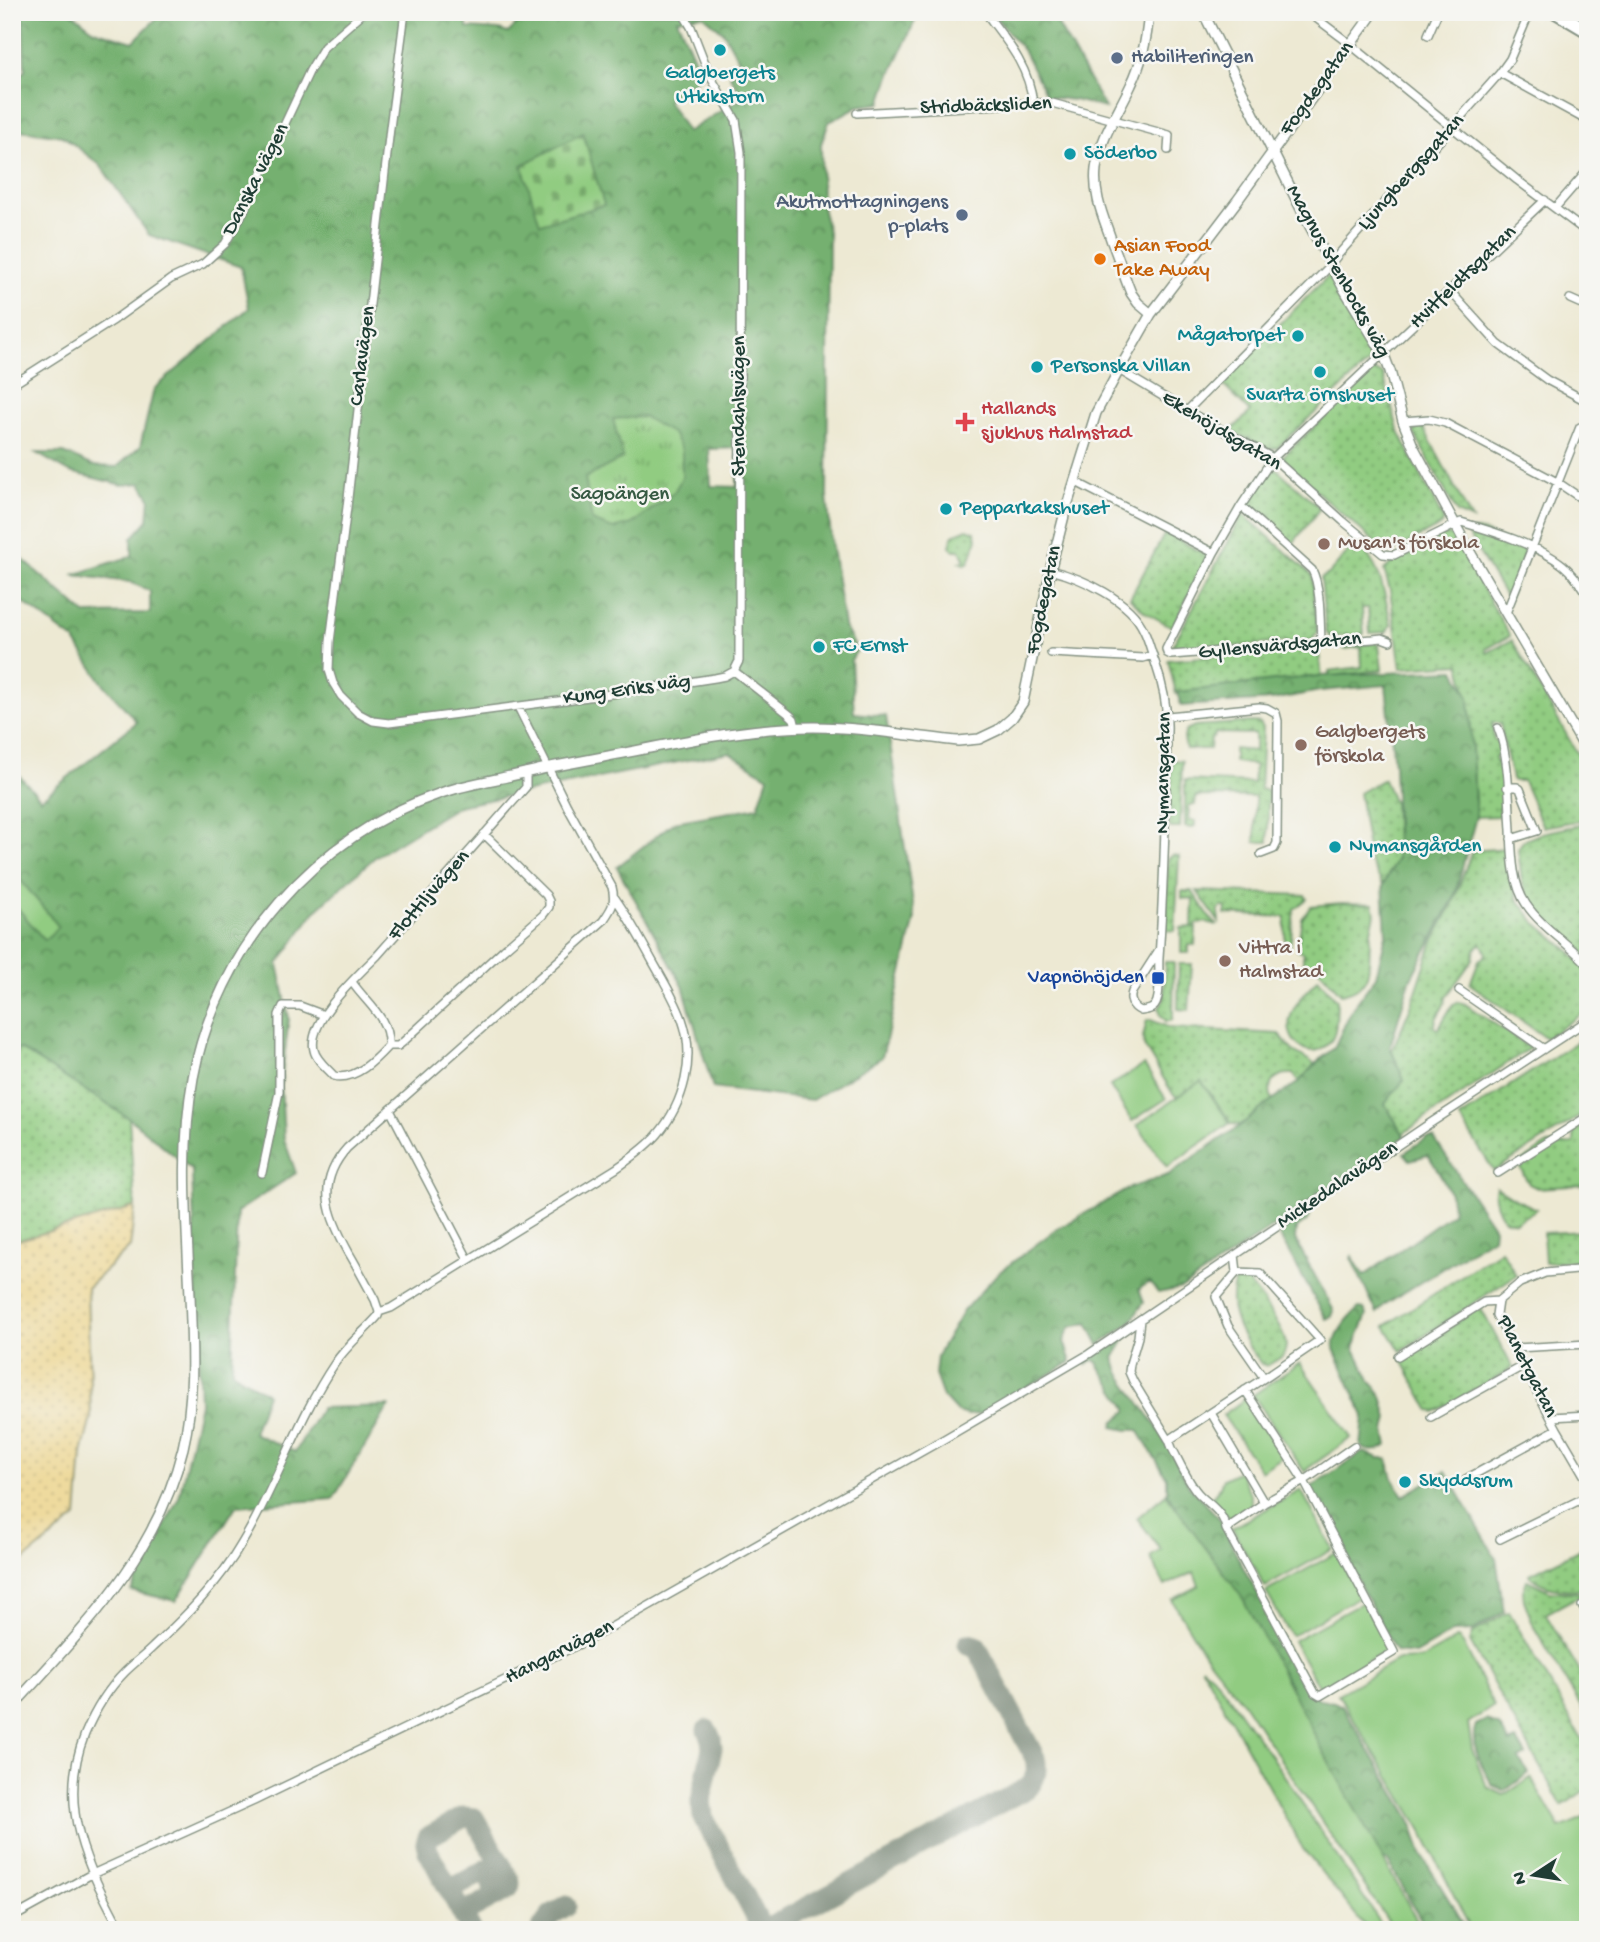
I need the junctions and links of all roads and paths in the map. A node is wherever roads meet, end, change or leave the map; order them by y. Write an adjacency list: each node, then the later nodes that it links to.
1 (363, 12): 34 (street, Danska vägen)
2 (405, 12): 56 (street, Carlavägen)
3 (682, 12): 55 (street, Stendahlsvägen)
4 (985, 12): 16 (street)
5 (1149, 12): 18 (street)
6 (1203, 12): 22 (street, Magnus Stenbocks väg)
7 (1308, 12): 14 (street)
8 (1374, 12): 14 (street, Fogdegatan)
9 (1438, 12): 13 (street)
10 (1522, 12): 15 (street, Ljungbergsgatan)
11 (1556, 12): 12 (highway)
12 (1588, 31)
13 (1428, 35)
14 (1350, 45): 20 (street); 22 (street, Fogdegatan)
15 (1500, 73): 19 (street); 20 (street, Ljungbergsgatan)
16 (1032, 103): 17 (street, Stridbäcksliden); 18 (street, Stridbäcksliden)
17 (857, 113)
18 (1113, 120): 21 (street, Stridbäcksliden); 31 (street)
19 (1588, 121)
20 (1453, 128): 24 (street); 27 (street, Ljungbergsgatan)
21 (1168, 150)
22 (1272, 152): 27 (street, Magnus Stenbocks väg); 31 (street, Fogdegatan)
23 (1588, 170): 25 (street)
24 (1545, 200): 25 (street); 28 (street, Hvitfeldtsgatan)
25 (1555, 208): 26 (street)
26 (1588, 233)
27 (1331, 264): 32 (street, Magnus Stenbocks väg); 36 (street, Ljungbergsgatan)
28 (1451, 292): 32 (street, Hvitfeldtsgatan); 35 (street)
29 (1570, 299): 30 (street)
30 (1588, 307)
31 (1151, 314): 33 (street, Fogdegatan)
32 (1384, 355): 37 (street, Magnus Stenbocks väg); 39 (street, Hvitfeldtsgatan)
33 (1119, 370): 36 (street, Ekehöjdsgatan); 40 (street, Fogdegatan)
34 (12, 385)
35 (1588, 402)
36 (1187, 411): 39 (street, Ekehöjdsgatan)
37 (1403, 421): 41 (street); 44 (street, Magnus Stenbocks väg)
38 (1580, 427): 41 (street)
39 (1273, 458): 43 (street, Hvitfeldtsgatan); 44 (street, Ekehöjdsgatan)
40 (1074, 481): 46 (street); 47 (street, Fogdegatan)
41 (1557, 482): 42 (street); 45 (street)
42 (1588, 503)
43 (1241, 506): 46 (street, Hvitfeldtsgatan); 51 (street)
44 (1454, 524): 45 (street); 49 (street, Magnus Stenbocks väg)
45 (1532, 548): 48 (street); 49 (street)
46 (1214, 553): 53 (street, Hvitfeldtsgatan)
47 (1050, 570): 54 (street, Nymansgatan); 59 (street, Fogdegatan)
48 (1588, 596)
49 (1506, 613): 61 (street, Magnus Stenbocks väg)
50 (1390, 641): 51 (street, Gyllensvärdsgatan)
51 (1321, 642): 53 (street, Gyllensvärdsgatan)
52 (1051, 653): 54 (street)
53 (1169, 654)
54 (1153, 655): 58 (street, Nymansgatan)
55 (734, 671): 57 (street, Kung Eriks väg); 59 (street)
56 (341, 696): 57 (street, Kung Eriks väg)
57 (518, 707): 62 (street)
58 (1168, 716): 67 (street); 69 (street, Nymansgatan)
59 (796, 727): 62 (street, Fogdegatan)
60 (1498, 728): 64 (street)
61 (1588, 753)
62 (548, 767): 63 (street, Fogdegatan); 68 (street)
63 (526, 772): 65 (street, Flottiljvägen); 111 (street, Fogdegatan)
64 (1507, 787): 66 (street); 66 (street)
65 (484, 834): 71 (street, Flottiljvägen); 75 (street)
66 (1511, 839): 70 (street)
67 (1261, 854)
68 (615, 898): 77 (street); 82 (street)
69 (1159, 950): 69 (street, Nymansgatan)
70 (1588, 965)
71 (352, 982): 73 (street, Flottiljvägen); 75 (street)
72 (1459, 990): 76 (street)
73 (324, 1015): 75 (street); 79 (street)
74 (1587, 1022): 76 (street, Mickedalavägen)
75 (388, 1046)
76 (1544, 1049): 81 (street, Mickedalavägen)
77 (390, 1110): 82 (street); 86 (street)
78 (1588, 1116): 80 (street)
79 (262, 1173)
80 (1498, 1173)
81 (1235, 1255): 84 (street); 87 (street, Mickedalavägen)
82 (468, 1259): 86 (street)
83 (1588, 1269): 85 (street, Planetgatan)
84 (1237, 1272): 93 (street); 93 (street)
85 (1498, 1301): 89 (street, Planetgatan); 91 (street)
86 (379, 1312): 112 (street)
87 (1140, 1320): 90 (street, Mickedalavägen); 100 (street)
88 (1588, 1344): 89 (street)
89 (1514, 1348): 92 (street, Planetgatan)
90 (1089, 1354): 112 (street, Hangarvägen)
91 (1398, 1356)
92 (1523, 1366): 97 (street); 98 (street, Planetgatan)
93 (1264, 1378): 94 (street)
94 (1245, 1390): 95 (street); 103 (street)
95 (1211, 1413): 100 (street); 106 (street)
96 (1588, 1415): 98 (street)
97 (1432, 1417)
98 (1551, 1417): 99 (street, Planetgatan)
99 (1557, 1429): 102 (street); 104 (street, Planetgatan)
100 (1169, 1440): 107 (street)
101 (1354, 1447): 103 (street)
102 (1466, 1479)
103 (1304, 1481): 106 (street); 107 (street)
104 (1588, 1482)
105 (1588, 1496): 108 (street)
106 (1264, 1503): 107 (street)
107 (1226, 1529)
108 (1500, 1539)
109 (1582, 1606): 110 (street)
110 (1588, 1616)
111 (12, 1707)
112 (93, 1874): 113 (street, Hangarvägen); 114 (street)
113 (12, 1918)
114 (121, 1930)

